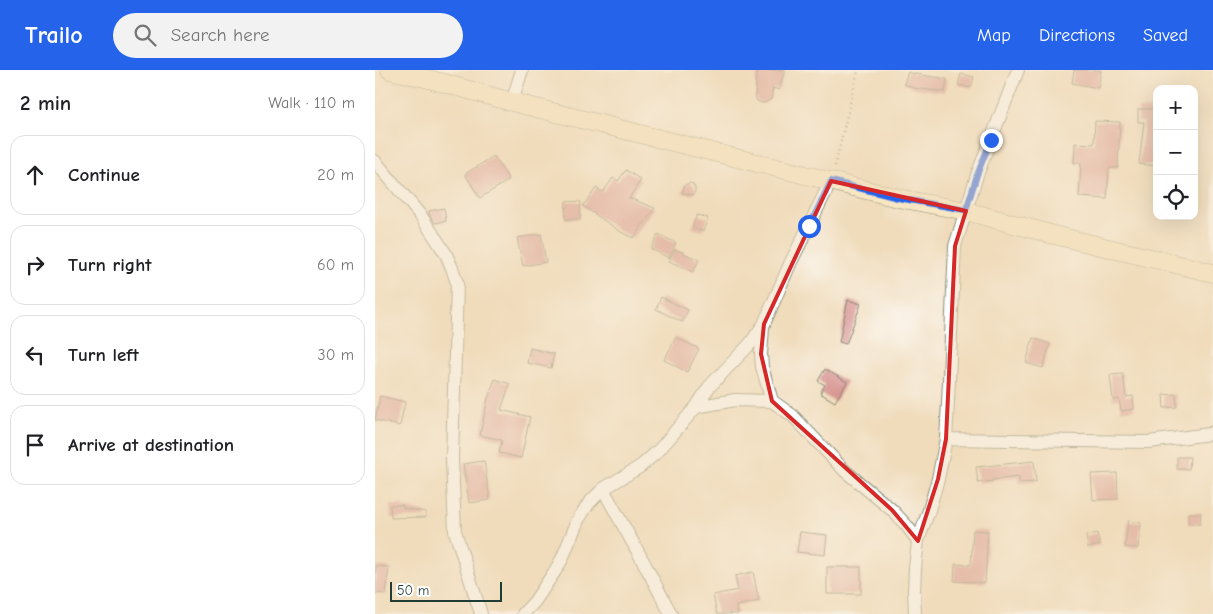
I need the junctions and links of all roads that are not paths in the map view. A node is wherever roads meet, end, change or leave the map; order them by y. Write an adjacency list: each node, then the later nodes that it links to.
1 (390, 70): 4 (street)
2 (522, 70): 4 (street)
3 (1018, 70): 7 (street)
4 (513, 102): 6 (street)
5 (375, 160): 16 (street)
6 (831, 181): 7 (street); 9 (street)
7 (966, 210): 8 (street); 13 (street)
8 (1213, 273)
9 (764, 324): 10 (street); 11 (street)
10 (772, 401): 11 (street); 15 (street)
11 (696, 407): 14 (street)
12 (1213, 432): 13 (street)
13 (946, 439): 15 (street)
14 (603, 489): 17 (street); 18 (street)
15 (918, 541): 19 (street)
16 (481, 614)
17 (523, 614)
18 (671, 614)
19 (915, 614)

